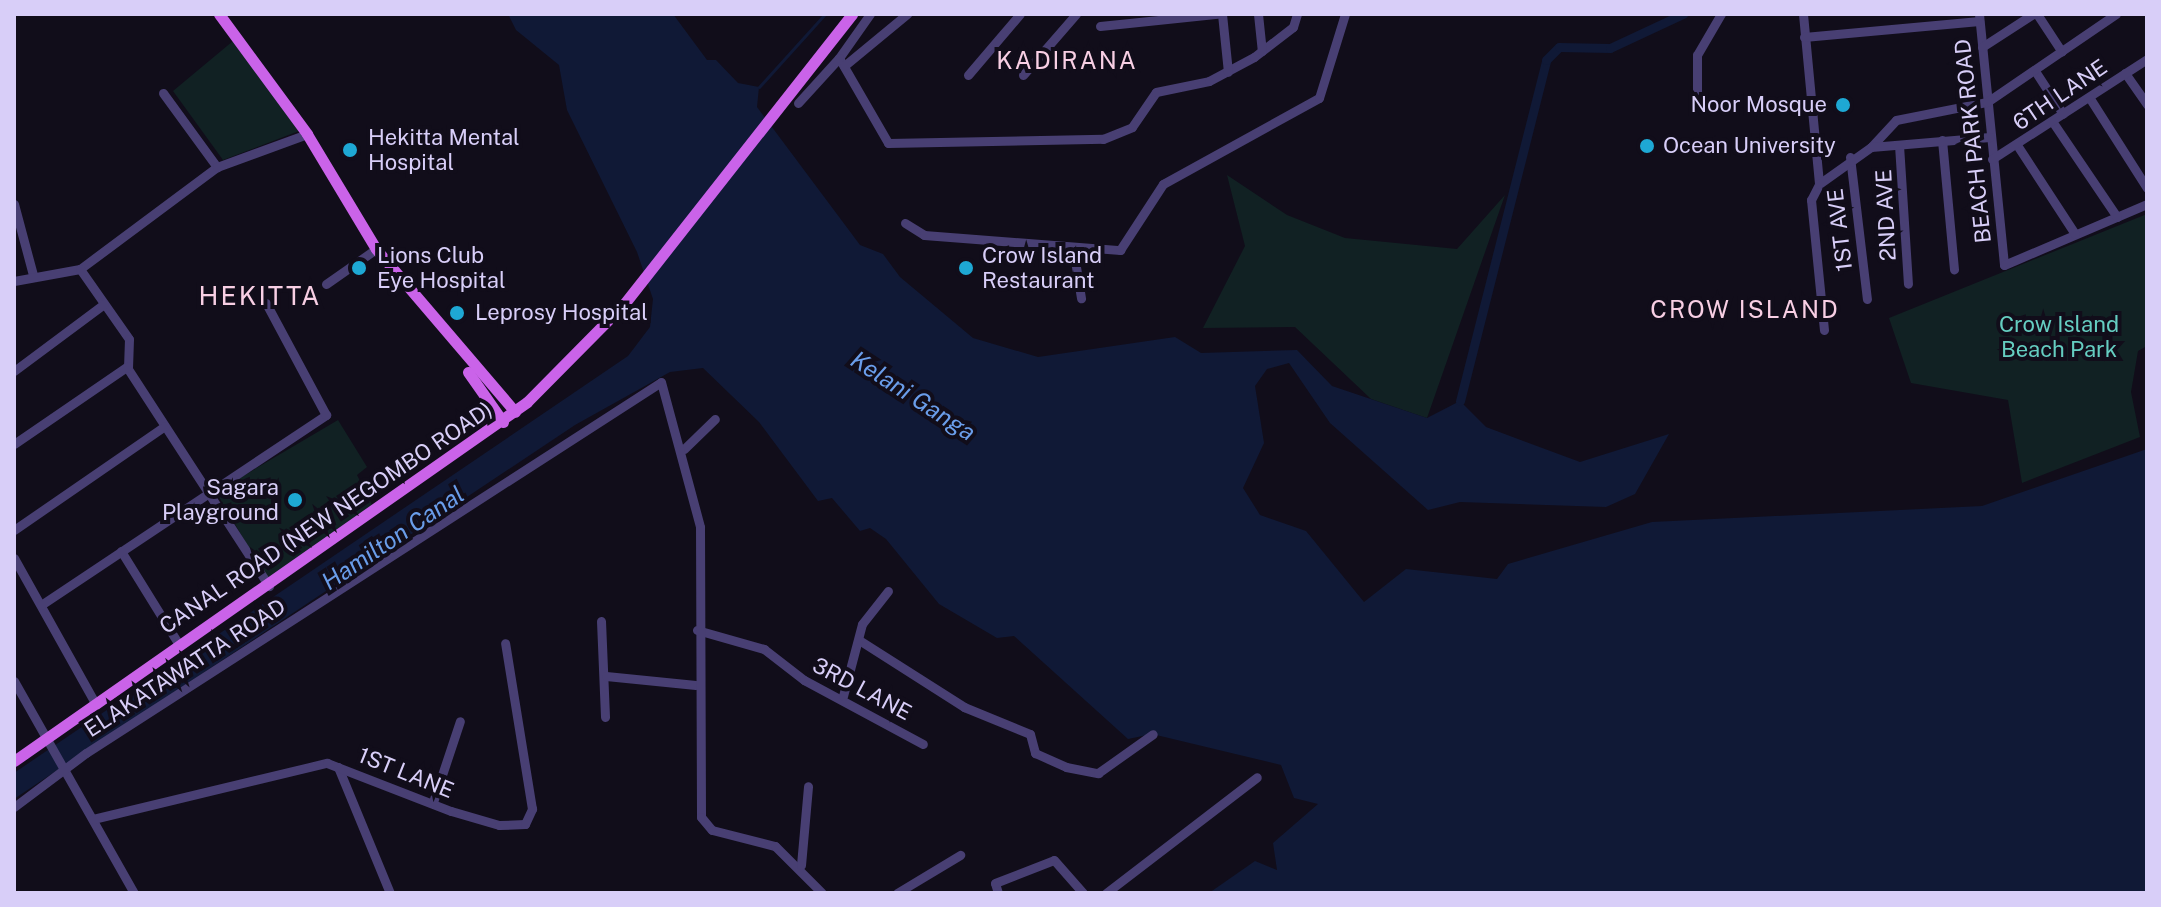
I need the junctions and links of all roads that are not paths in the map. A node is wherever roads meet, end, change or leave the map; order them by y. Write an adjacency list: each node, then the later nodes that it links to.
1 (219, 14): 36 (main road)
2 (852, 14): 68 (main road, CANAL ROAD (NEW NEGOMBO ROAD))
3 (870, 14): 22 (street)
4 (907, 14): 22 (street)
5 (1020, 14): 26 (street)
6 (1076, 14): 27 (street)
7 (1219, 14): 16 (street); 24 (street)
8 (1258, 14): 19 (street)
9 (1297, 14): 19 (street)
10 (1345, 14): 52 (street)
11 (1721, 14): 32 (street)
12 (1803, 14): 17 (street)
13 (2035, 14): 18 (street); 20 (street)
14 (2114, 15): 20 (street)
15 (1979, 18): 17 (street); 18 (street, BEACH PARK ROAD)
16 (1100, 26)
17 (1804, 37): 45 (street)
18 (1982, 47): 30 (street, BEACH PARK ROAD)
19 (1262, 51): 24 (street)
20 (2062, 52): 23 (street)
21 (2147, 59): 25 (street, 6TH LANE)
22 (842, 62): 24 (street); 31 (street)
23 (2035, 71): 30 (street); 34 (street)
24 (1228, 72)
25 (2125, 73): 29 (street, 6TH LANE); 33 (street)
26 (968, 75)
27 (1023, 75)
28 (163, 93): 44 (street)
29 (2089, 97): 34 (street, 6TH LANE); 46 (street)
30 (1987, 102): 37 (street, BEACH PARK ROAD); 41 (street)
31 (798, 103)
32 (1697, 105)
33 (2147, 105)
34 (2063, 114): 35 (street, 6TH LANE)
35 (2052, 121): 40 (street, 6TH LANE); 49 (street)
36 (307, 134): 44 (street); 53 (main road)
37 (1990, 137): 38 (street); 43 (street, BEACH PARK ROAD)
38 (1942, 140): 39 (street); 55 (street)
39 (1899, 145): 41 (street); 59 (street, 2ND AVE)
40 (2017, 145): 43 (street, 6TH LANE); 51 (street)
41 (1871, 147): 42 (street)
42 (1850, 157): 45 (street); 61 (street, 1ST AVE)
43 (1992, 159): 51 (street, BEACH PARK ROAD)
44 (217, 167): 54 (street)
45 (1819, 184): 64 (street)
46 (2147, 188)
47 (14, 204): 56 (street)
48 (2147, 204): 49 (street)
49 (2117, 217): 51 (street)
50 (905, 223): 52 (street)
51 (2075, 234)
52 (1073, 248): 60 (street)
53 (376, 249): 58 (street); 65 (main road)
54 (80, 269): 56 (street); 63 (street)
55 (1954, 269)
56 (33, 275): 57 (street)
57 (14, 281)
58 (326, 284)
59 (1908, 284)
60 (1081, 298)
61 (1867, 299)
62 (266, 303): 74 (street)
63 (104, 304): 66 (street); 67 (street)
64 (1824, 330)
65 (459, 354): 68 (main road); 70 (main road)
66 (128, 366): 71 (street); 72 (street)
67 (14, 371)
68 (515, 412): 70 (main road, CANAL ROAD (NEW NEGOMBO ROAD))
69 (715, 419): 73 (street)
70 (503, 422): 78 (main road, CANAL ROAD (NEW NEGOMBO ROAD))
71 (165, 426): 74 (street); 75 (street)
72 (14, 444)
73 (684, 449): 82 (street); 98 (street, ELAKATAWATTA ROAD)
74 (207, 490): 76 (street); 78 (street)
75 (14, 530)
76 (121, 551): 80 (street); 84 (street)
77 (14, 558): 80 (street)
78 (269, 586): 84 (main road, CANAL ROAD (NEW NEGOMBO ROAD))
79 (888, 591): 83 (street)
80 (41, 605): 90 (street)
81 (601, 621): 86 (street)
82 (697, 630): 88 (street); 89 (street, 3RD LANE)
83 (859, 640): 89 (street); 93 (street)
84 (178, 643): 90 (main road, CANAL ROAD (NEW NEGOMBO ROAD))
85 (505, 643): 101 (street, 1ST LANE)
86 (606, 676): 88 (street); 91 (street)
87 (14, 681): 94 (street)
88 (696, 685): 105 (street)
89 (843, 696): 95 (street, 3RD LANE)
90 (95, 703): 94 (main road, CANAL ROAD (NEW NEGOMBO ROAD))
91 (605, 717)
92 (460, 721): 101 (street)
93 (1153, 734)
94 (43, 740): 96 (main road, CANAL ROAD (NEW NEGOMBO ROAD)); 98 (street)
95 (923, 744)
96 (14, 761)
97 (337, 765): 101 (street, 1ST LANE); 103 (street, 1ST LANE); 107 (street)
98 (64, 776): 102 (street, ELAKATAWATTA ROAD); 103 (street)
99 (1257, 777): 112 (street)
100 (808, 786): 105 (street)
101 (433, 802)
102 (14, 807)
103 (93, 819): 106 (street)
104 (960, 855): 109 (street)
105 (801, 865): 108 (street)
106 (134, 893)
107 (390, 893)
108 (822, 893)
109 (897, 893)
110 (998, 893): 111 (street)
111 (1083, 893)
112 (1106, 893)

